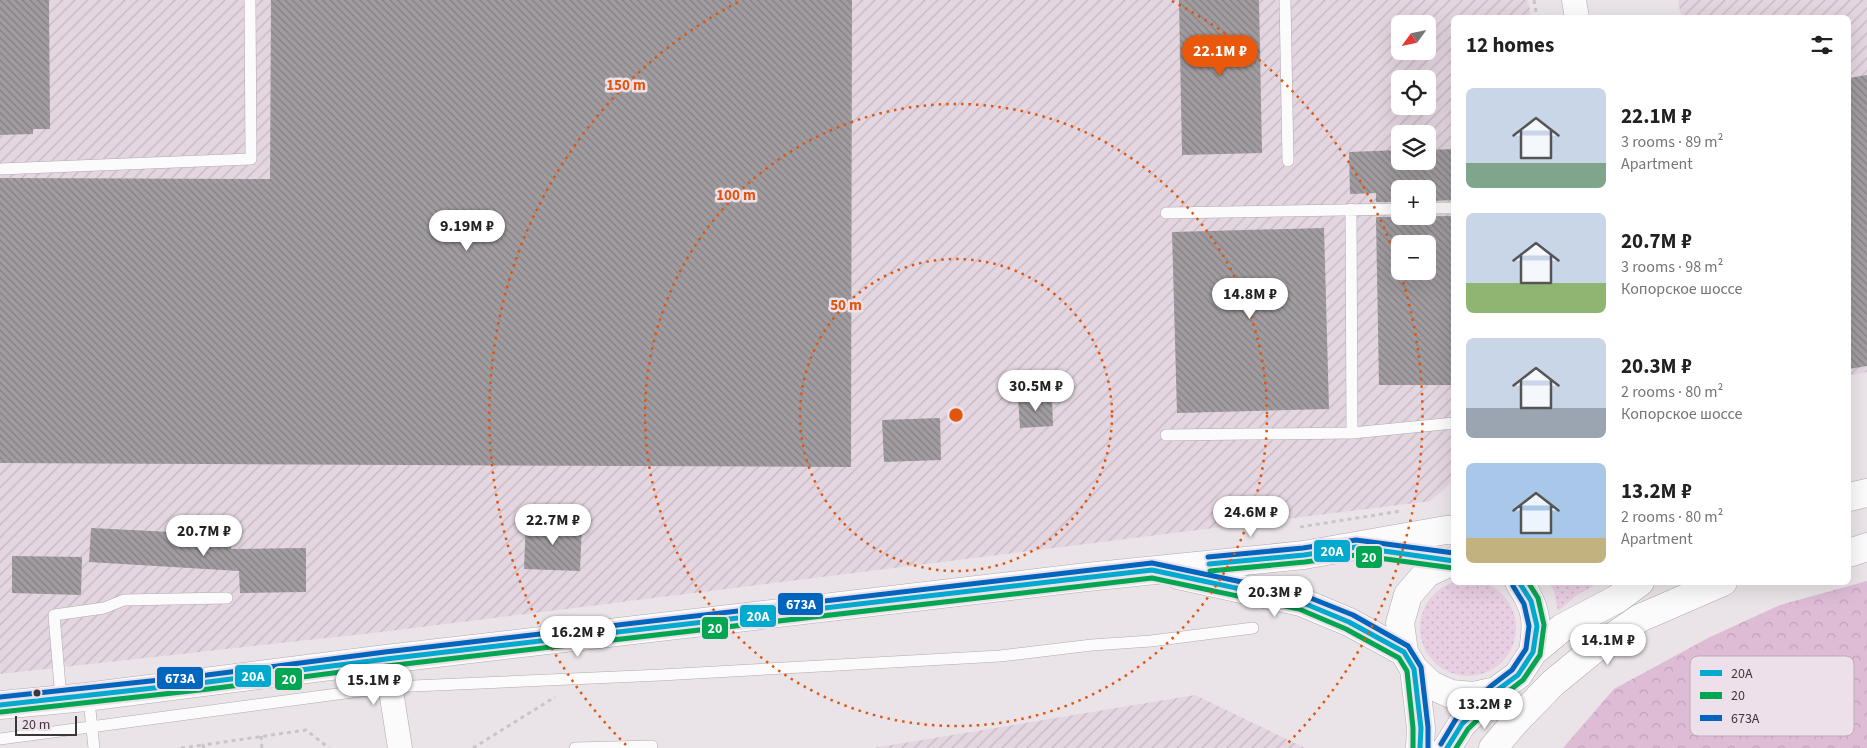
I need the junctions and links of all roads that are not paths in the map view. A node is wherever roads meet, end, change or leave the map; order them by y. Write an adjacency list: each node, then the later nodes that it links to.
1 (250, 0): 6 (lane)
2 (1285, 0): 5 (lane)
3 (1574, 0): 4 (street)
4 (1576, 15)
5 (1288, 161)
6 (0, 169)
7 (1391, 208): 10 (lane)
8 (1436, 208): 9 (lane)
9 (1451, 208)
10 (1350, 209): 11 (lane); 13 (lane)
11 (1166, 213)
12 (1451, 423): 13 (lane)
13 (1352, 434): 14 (lane)
14 (1166, 436)
15 (1867, 493): 16 (main road)
16 (1851, 497)
17 (1451, 530): 18 (main road)
18 (1356, 547): 21 (main road); 23 (main road)
19 (1867, 547): 20 (main road)
20 (1851, 551)
21 (1451, 561)
22 (1451, 562): 33 (main road)
23 (1152, 570): 32 (main road); 33 (main road)
24 (1521, 585): 31 (main road)
25 (1636, 585): 29 (main road)
26 (1667, 585): 29 (main road)
27 (1716, 585): 46 (main road)
28 (227, 598): 36 (lane)
29 (1617, 599): 31 (main road)
30 (1253, 628): 34 (lane)
31 (1533, 652): 35 (main road)
32 (386, 658): 34 (street); 36 (main road)
33 (1409, 660): 35 (main road); 44 (main road)
34 (390, 687): 38 (lane); 42 (street)
35 (1496, 691): 45 (main road)
36 (74, 698): 37 (main road); 38 (lane)
37 (0, 706)
38 (92, 726): 39 (lane); 41 (lane)
39 (0, 739)
40 (652, 746): 43 (lane)
41 (94, 748)
42 (400, 748)
43 (575, 748)
44 (1420, 748)
45 (1447, 748)
46 (1493, 748)

